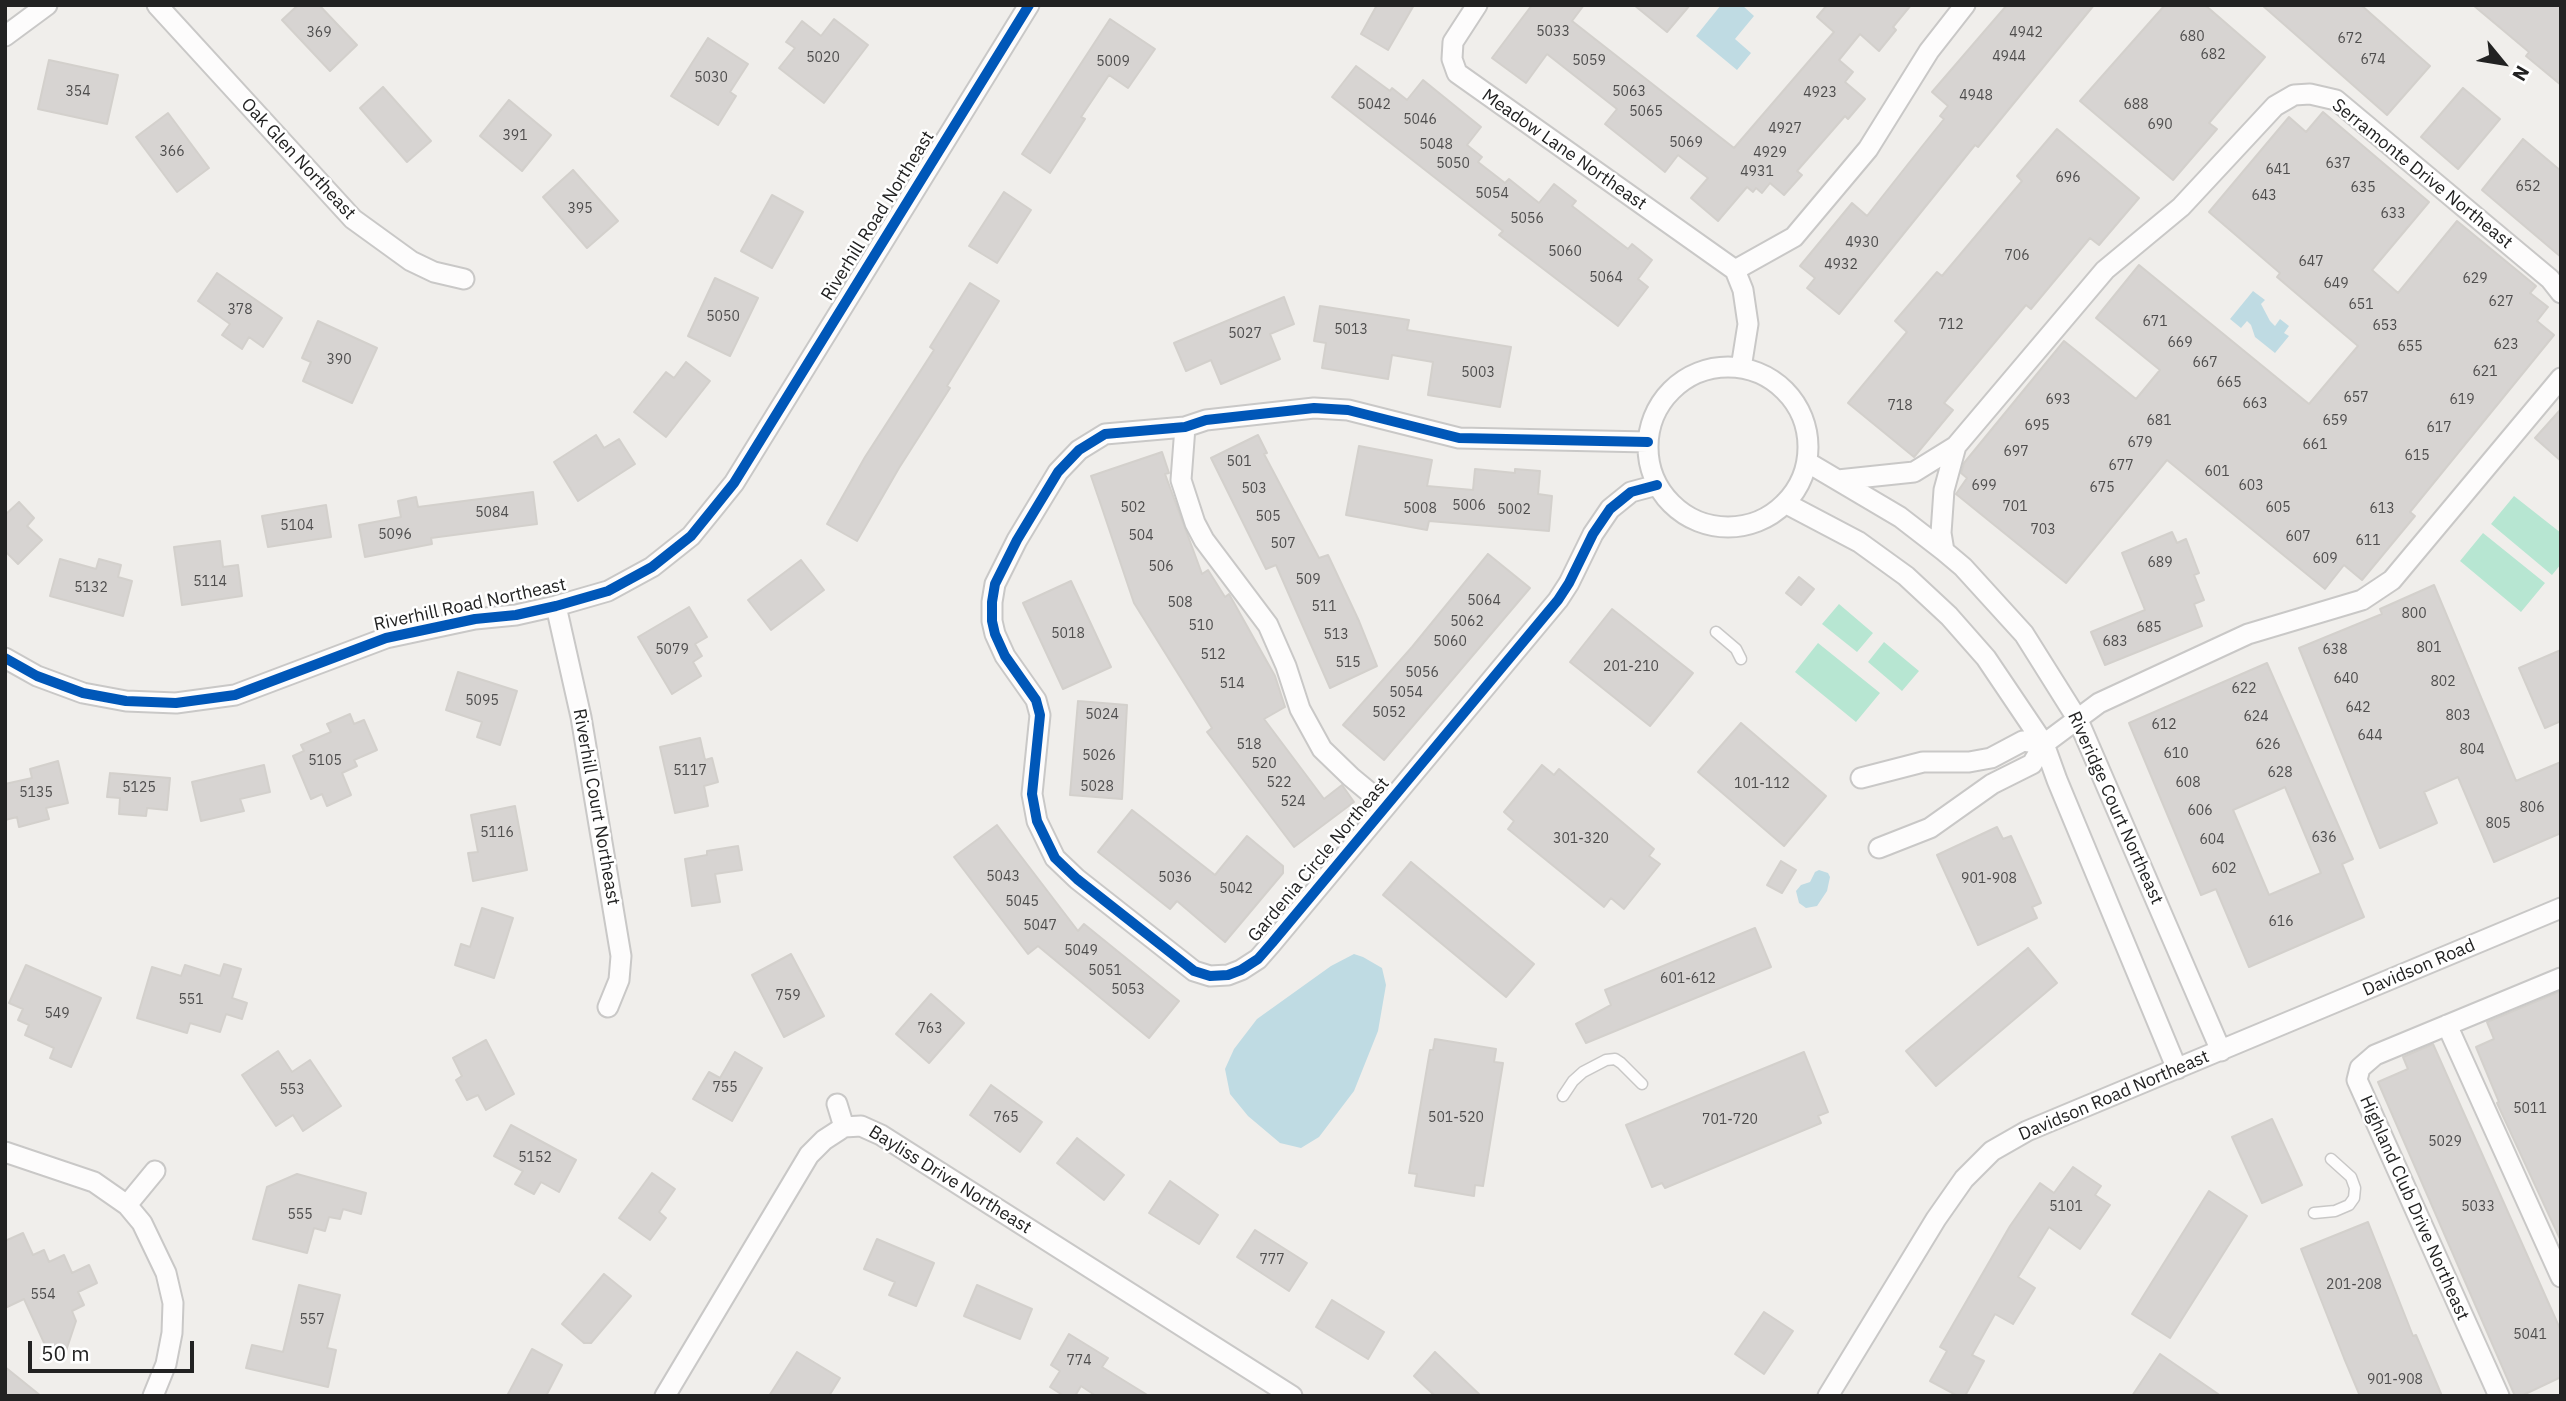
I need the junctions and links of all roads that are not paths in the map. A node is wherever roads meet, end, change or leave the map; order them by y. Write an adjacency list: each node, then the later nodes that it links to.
1 (47, 5): 6 (street)
2 (157, 5): 8 (street, Oak Glen Northeast)
3 (1029, 5): 20 (street, Riverhill Road Northeast)
4 (1477, 5): 7 (street, Meadow Lane Northeast)
5 (1965, 5): 7 (street)
6 (5, 36)
7 (1735, 270): 10 (street)
8 (464, 279)
9 (2561, 293): 14 (street, Serramonte Drive Northeast)
10 (1741, 368): 13 (street); 15 (street)
11 (2561, 378): 24 (street)
12 (1185, 427): 13 (street, Gardenia Circle Northeast); 27 (street); 27 (street, Gardenia Circle Northeast)
13 (1648, 442): 17 (street)
14 (1956, 446): 16 (street, Serramonte Drive Northeast); 19 (street, Serramonte Drive Northeast)
15 (1807, 462): 16 (street, Riveridge Court Northeast); 18 (street)
16 (1838, 480): 19 (street, Riveridge Court Northeast)
17 (1657, 485): 18 (street); 27 (street, Gardenia Circle Northeast)
18 (1785, 503): 25 (street)
19 (1944, 551): 24 (street, Riveridge Court Northeast)
20 (556, 606): 22 (street, Riverhill Road Northeast); 31 (street, Riverhill Court Northeast)
21 (1716, 632): 23 (lane)
22 (5, 659)
23 (1741, 659)
24 (2078, 720): 25 (street); 34 (street, Riveridge Court Northeast)
25 (2044, 744): 26 (street); 28 (street); 35 (street)
26 (1861, 778)
27 (1387, 806)
28 (1879, 848)
29 (2561, 908): 33 (street, Davidson Road)
30 (2561, 978): 32 (street, Highland Club Drive Northeast)
31 (608, 1007)
32 (2447, 1025): 45 (street); 50 (street, Highland Club Drive Northeast)
33 (2278, 1027): 34 (street, Davidson Road Northeast)
34 (2221, 1051): 35 (street, Davidson Road Northeast)
35 (2177, 1069): 49 (street, Davidson Road Northeast)
36 (1642, 1084): 37 (lane)
37 (1563, 1096)
38 (837, 1104): 39 (street)
39 (844, 1127): 47 (street, Bayliss Drive Northeast); 48 (street, Bayliss Drive Northeast)
40 (5, 1152): 43 (street)
41 (2331, 1159): 44 (lane)
42 (155, 1171): 43 (street)
43 (127, 1205): 46 (street)
44 (2314, 1213)
45 (2561, 1277)
46 (153, 1396)
47 (666, 1396)
48 (1292, 1396)
49 (1828, 1396)
50 (2499, 1396)

